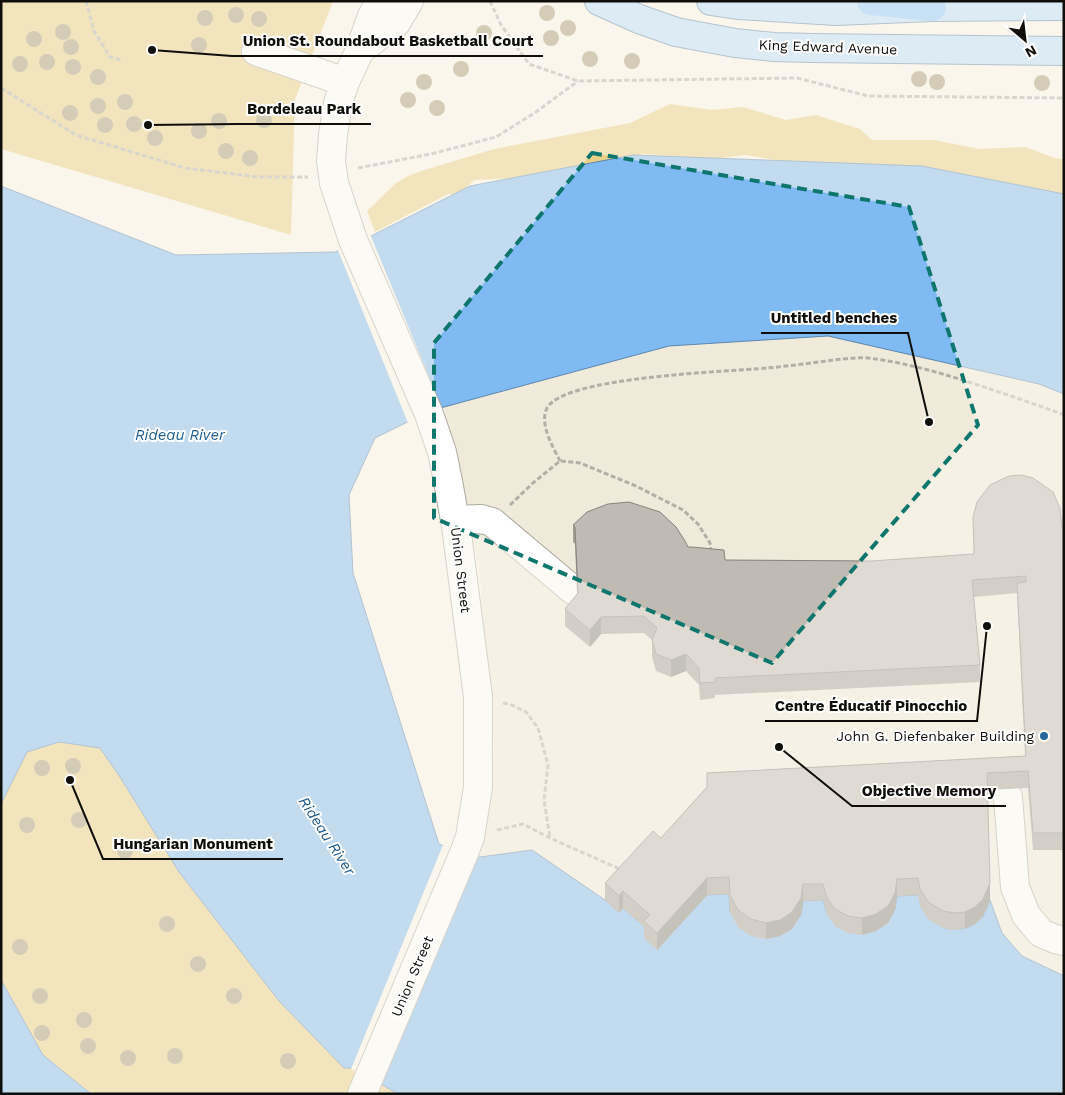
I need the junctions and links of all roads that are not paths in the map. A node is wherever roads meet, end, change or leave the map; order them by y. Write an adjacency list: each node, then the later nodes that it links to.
1 (380, 1): 8 (street, Union Street)
2 (409, 1): 8 (street, Union Street)
3 (599, 1): 10 (main road, King Edward Avenue)
4 (711, 1): 7 (main road)
5 (871, 1): 7 (highway)
6 (1064, 6): 7 (main road)
7 (932, 7)
8 (360, 50): 11 (street, Union Street)
9 (256, 51): 11 (street)
10 (1064, 51)
11 (345, 82): 12 (street, Union Street)
12 (455, 520): 13 (street); 16 (street, Union Street)
13 (572, 590)
14 (1008, 797): 15 (street)
15 (1064, 941)
16 (365, 1086)

